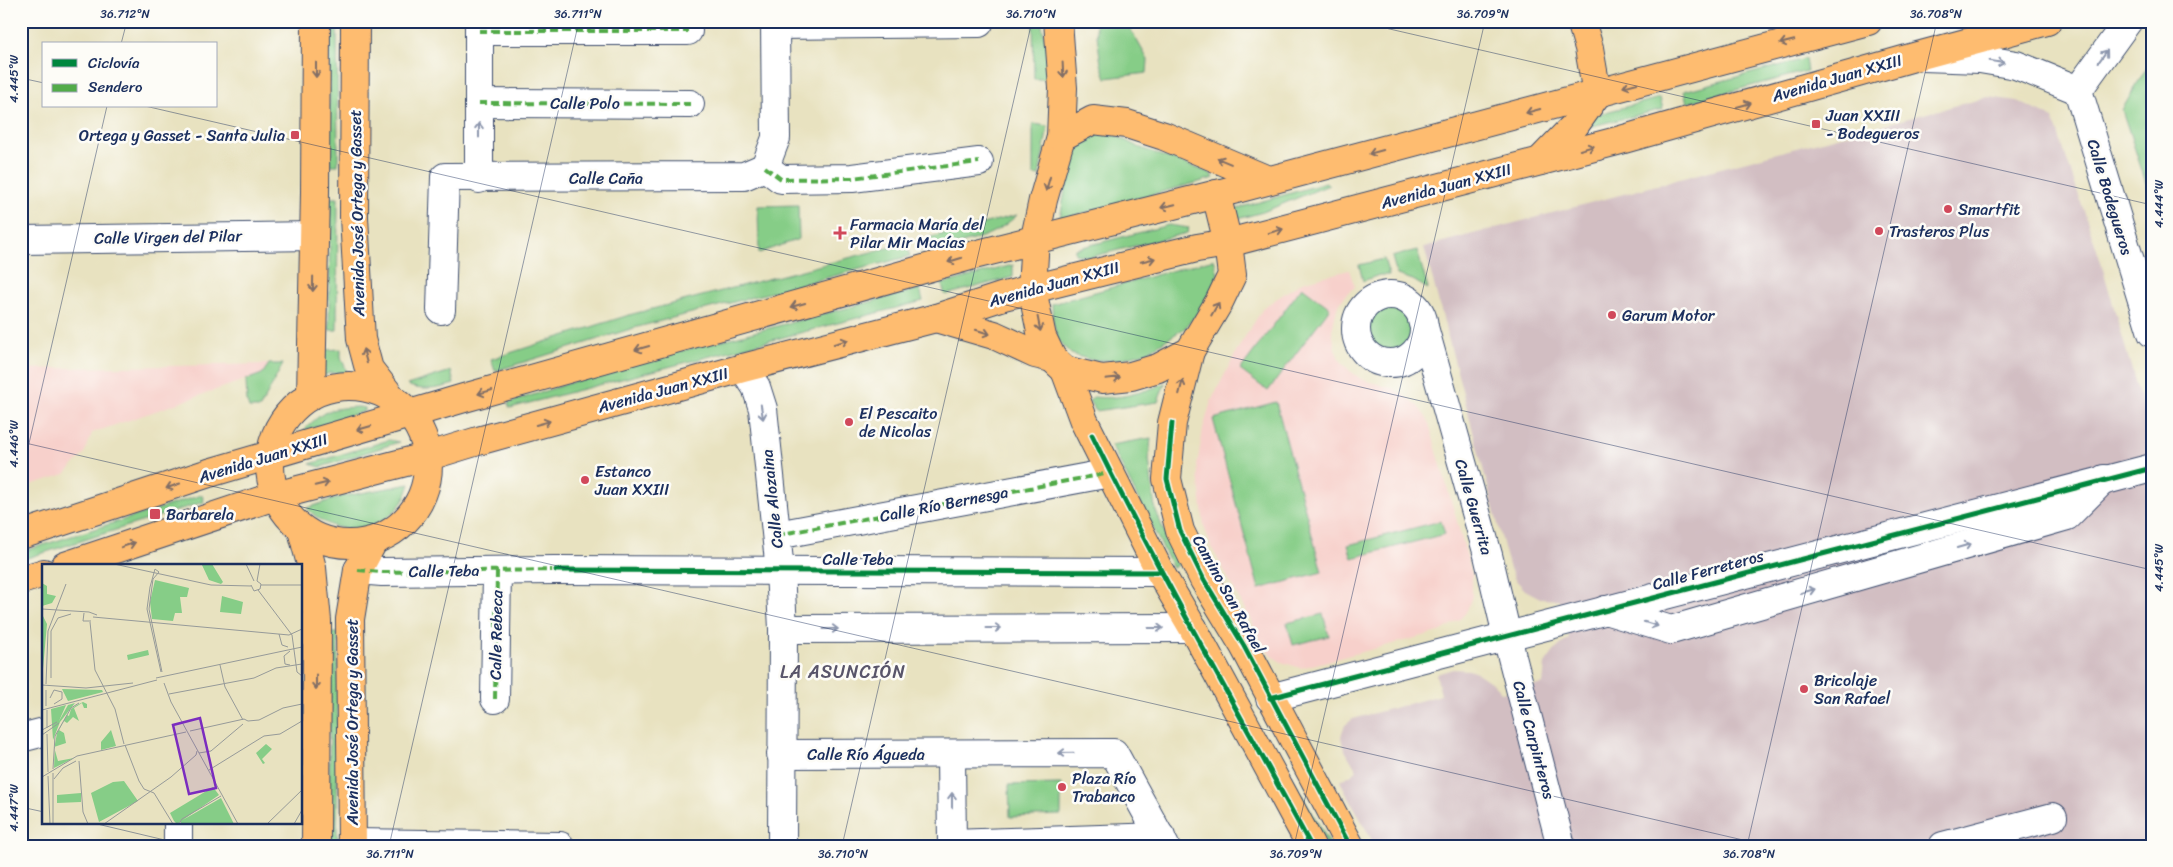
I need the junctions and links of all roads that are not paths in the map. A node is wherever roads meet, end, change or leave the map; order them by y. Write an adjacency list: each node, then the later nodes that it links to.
1 (316, 21): 24 (main road, one-way to 24)
2 (354, 21): 39 (main road, Avenida José Ortega y Gasset, one-way to 2)
3 (1058, 21): 17 (main road, one-way to 17)
4 (1581, 21): 14 (main road)
5 (1868, 21): 14 (main road, Avenida Juan XXIII, one-way to 14)
6 (2047, 21): 12 (main road, Avenida Juan XXIII)
7 (2128, 21): 13 (street, one-way to 7)
8 (776, 23): 9 (street); 20 (street)
9 (979, 23)
10 (479, 26): 11 (street); 15 (street)
11 (688, 31)
12 (1914, 56): 13 (street, one-way to 13); 18 (main road, Avenida Juan XXIII, one-way to 12)
13 (2078, 90): 32 (street, Calle Bodegueros)
14 (1597, 94): 18 (main road); 22 (main road, Avenida Juan XXIII, one-way to 22)
15 (479, 103): 16 (street, Calle Polo); 21 (street, one-way to 15)
16 (690, 104)
17 (1061, 137): 22 (main road, one-way to 17); 25 (main road, one-way to 25)
18 (1540, 161): 27 (main road, Avenida Juan XXIII, one-way to 18)
19 (979, 162): 20 (street)
20 (765, 167): 21 (street, Calle Caña)
21 (479, 179): 29 (street, Calle Caña)
22 (1268, 180): 23 (main road, Avenida Juan XXIII)
23 (1216, 194): 25 (main road, Avenida Juan XXIII, one-way to 25); 27 (main road)
24 (314, 236): 26 (street, Calle Virgen del Pilar); 38 (main road, one-way to 38)
25 (1036, 238): 28 (main road); 39 (main road, Avenida Juan XXIII, one-way to 39)
26 (21, 240)
27 (1228, 243): 28 (main road, Avenida Juan XXIII, one-way to 27); 33 (main road, one-way to 27)
28 (1032, 289): 30 (main road, Avenida Juan XXIII); 35 (main road, one-way to 35)
29 (441, 310)
30 (936, 318): 35 (main road, one-way to 35); 36 (main road, Avenida Juan XXIII, one-way to 30)
31 (1422, 320): 34 (street); 34 (street); 37 (street, Calle Guerrita)
32 (2152, 333)
33 (1190, 351): 35 (main road, one-way to 33); 62 (main road, Camino San Rafael, one-way to 33)
34 (1399, 362): 37 (street)
35 (1058, 364): 43 (main road)
36 (743, 368): 41 (main road, Avenida Juan XXIII, one-way to 36); 47 (street, Calle Alozaina, one-way to 47)
37 (1438, 381): 60 (street, Calle Guerrita)
38 (311, 395): 39 (main road); 40 (main road)
39 (401, 406): 40 (main road, Avenida Juan XXIII, one-way to 40); 41 (main road, Avenida José Ortega y Gasset)
40 (270, 456): 45 (main road); 48 (main road, Avenida Juan XXIII, one-way to 48)
41 (429, 456): 45 (main road, Avenida Juan XXIII, one-way to 41); 49 (main road)
42 (2152, 468): 44 (street, Calle Ferreteros)
43 (1110, 473): 47 (street, Calle Río Bernesga); 54 (main road)
44 (2105, 479): 57 (street, Calle Ferreteros); 57 (street, one-way to 44)
45 (275, 496): 46 (main road); 50 (main road, Avenida Juan XXIII, one-way to 45)
46 (302, 530): 49 (main road); 61 (main road)
47 (777, 535): 53 (street, Calle Alozaina)
48 (21, 536)
49 (373, 542): 51 (main road, Avenida José Ortega y Gasset)
50 (71, 564)
51 (358, 570): 52 (street, Calle Teba); 72 (main road, Avenida José Ortega y Gasset)
52 (497, 571): 53 (street, Calle Teba); 63 (street, Calle Rebeca)
53 (780, 571): 54 (street, Calle Teba); 59 (street, Calle Alozaina)
54 (1160, 572): 58 (main road)
55 (42, 574): 56 (main road)
56 (21, 580)
57 (1605, 610): 60 (street, Calle Ferreteros)
58 (1193, 628): 59 (street, one-way to 58); 79 (main road)
59 (783, 629): 67 (street, Calle Alozaina)
60 (1507, 635): 62 (street, Calle Ferreteros); 81 (street, Calle Carpinteros)
61 (309, 647): 66 (main road, one-way to 66)
62 (1270, 698): 80 (main road, Camino San Rafael)
63 (495, 699)
64 (42, 733): 65 (street)
65 (21, 738)
66 (309, 744): 75 (main road)
67 (782, 754): 68 (street, Calle Río Águeda); 78 (street, Calle Alozaina)
68 (952, 755): 71 (street, one-way to 68); 73 (street, one-way to 68)
69 (2052, 817): 82 (street)
70 (178, 824): 74 (street)
71 (1163, 841): 73 (street)
72 (353, 844): 76 (street)
73 (952, 845)
74 (178, 846)
75 (316, 846)
76 (474, 846): 77 (street)
77 (560, 846)
78 (782, 846)
79 (1311, 846)
80 (1350, 846)
81 (1562, 846)
82 (1943, 846)

